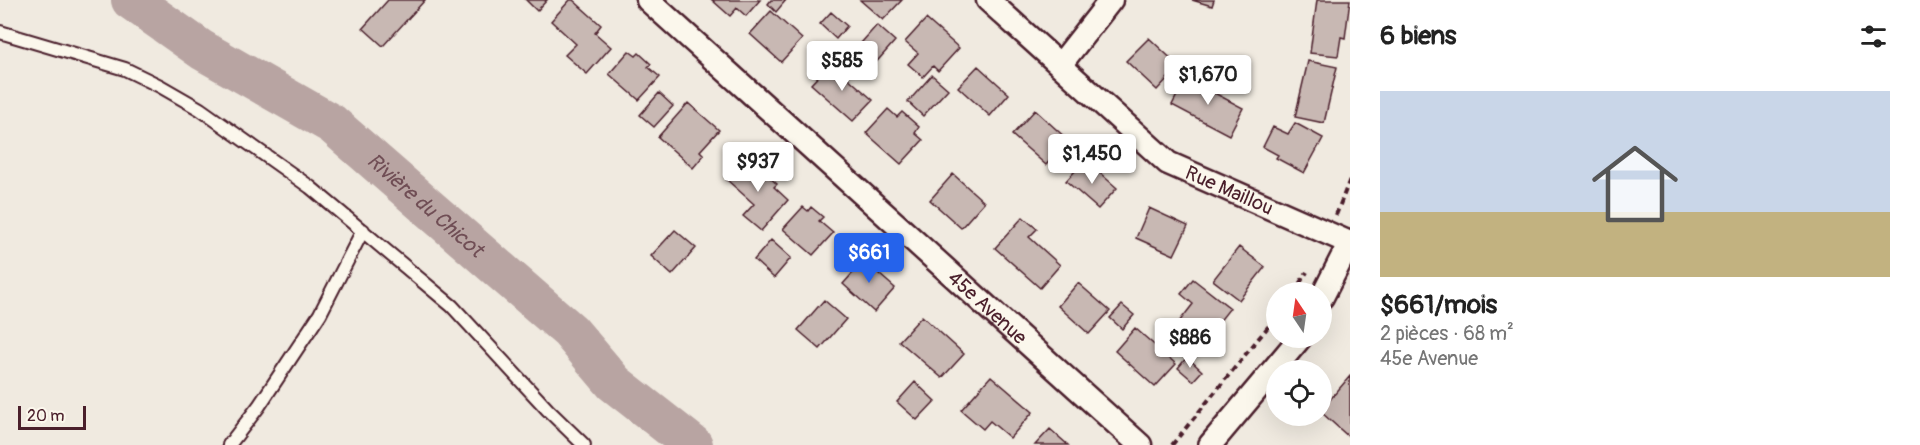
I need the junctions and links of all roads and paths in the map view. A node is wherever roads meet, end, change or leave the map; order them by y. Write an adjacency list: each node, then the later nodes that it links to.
1 (648, 0): 17 (street, 45e Avenue)
2 (988, 0): 5 (street, Rue Maillou)
3 (1110, 0): 5 (street)
4 (0, 32): 8 (lane)
5 (1060, 65): 9 (street, Rue Maillou)
6 (1350, 179): 7 (path)
7 (1337, 212)
8 (363, 230): 15 (lane); 16 (lane)
9 (1350, 242): 12 (street)
10 (1311, 266): 11 (path)
11 (1301, 282)
12 (1330, 282)
13 (1266, 329): 18 (path)
14 (1292, 348): 19 (street)
15 (229, 445)
16 (585, 445)
17 (1140, 445)
18 (1172, 445)
19 (1210, 445)

